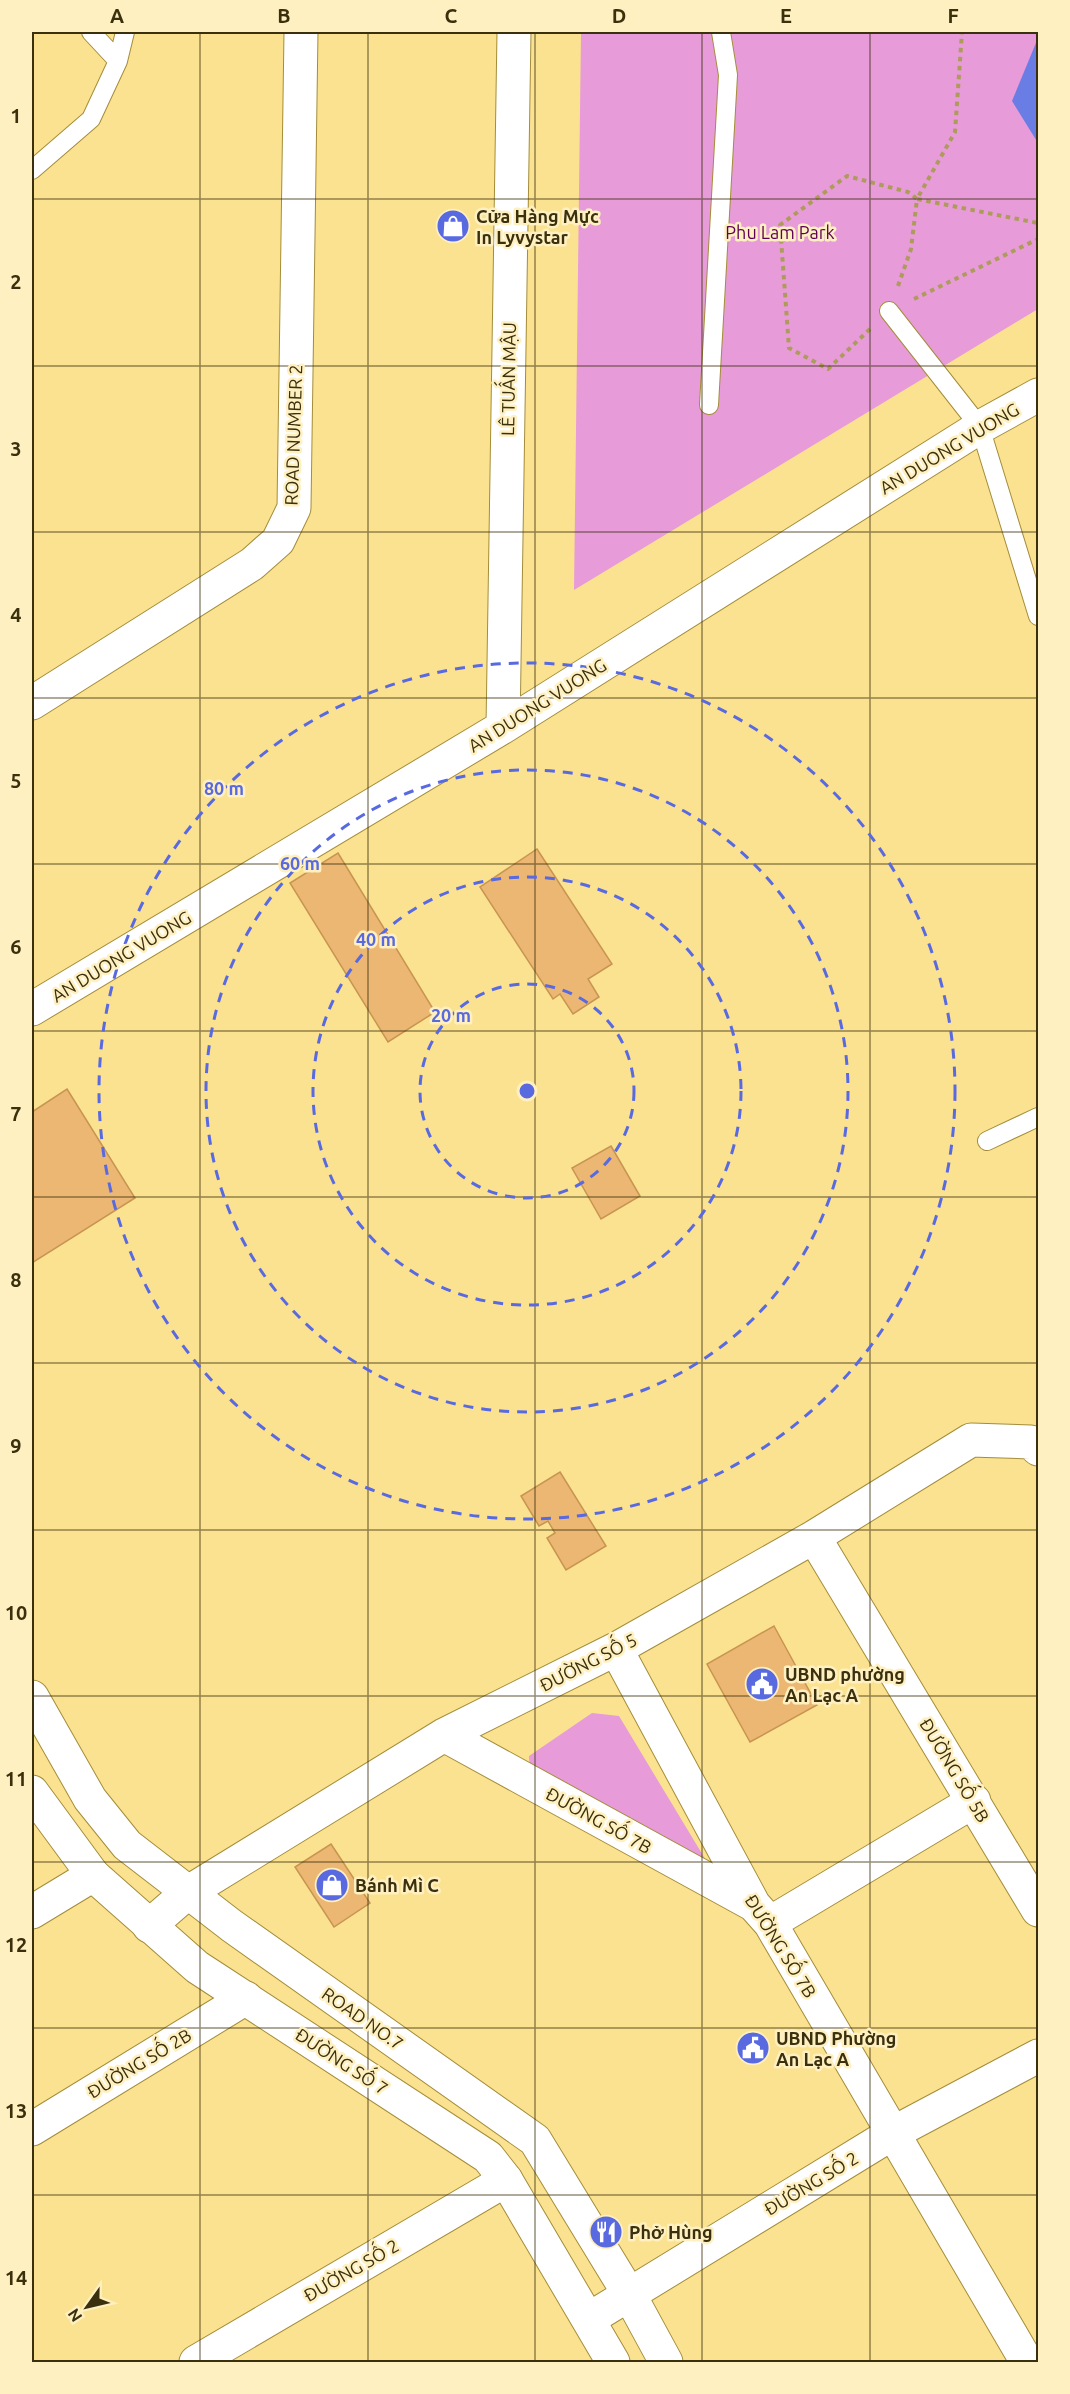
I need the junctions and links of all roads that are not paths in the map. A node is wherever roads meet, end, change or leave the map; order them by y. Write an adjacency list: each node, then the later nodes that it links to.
1 (91, 32): 6 (lane)
2 (125, 32): 6 (lane)
3 (301, 32): 13 (street, ROAD NUMBER 2)
4 (514, 32): 14 (street, LÊ TUẤN MẬU)
5 (721, 32): 10 (lane)
6 (118, 60): 7 (lane)
7 (32, 170)
8 (889, 311): 11 (lane)
9 (1038, 395): 11 (street, AN DUONG VUONG)
10 (709, 405)
11 (980, 427): 12 (lane); 14 (street, AN DUONG VUONG)
12 (1038, 616)
13 (32, 703)
14 (503, 728): 15 (street, AN DUONG VUONG)
15 (32, 1009)
16 (1038, 1117): 17 (lane)
17 (987, 1141)
18 (1038, 1449): 19 (street, ĐƯỜNG SỐ 5)
19 (814, 1537): 20 (street, ĐƯỜNG SỐ 5); 24 (street, ĐƯỜNG SỐ 5B)
20 (616, 1649): 22 (street, ĐƯỜNG SỐ 5); 29 (street, ĐƯỜNG SỐ 7B)
21 (32, 1697): 26 (street, ROAD NO.7)
22 (444, 1735): 26 (street, ĐƯỜNG SỐ 5); 29 (street, ĐƯỜNG SỐ 7B)
23 (32, 1792): 25 (street, ĐƯỜNG SỐ 7)
24 (974, 1801): 27 (street, ĐƯỜNG SỐ 5B); 29 (street)
25 (93, 1875): 28 (street); 30 (street, ĐƯỜNG SỐ 7)
26 (188, 1893): 30 (street, ĐƯỜNG SỐ 5); 36 (street, ROAD NO.7)
27 (1038, 1910)
28 (32, 1912)
29 (762, 1914): 34 (street, ĐƯỜNG SỐ 7B)
30 (149, 1926): 31 (street, ĐƯỜNG SỐ 7)
31 (246, 1998): 33 (street, ĐƯỜNG SỐ 2B); 35 (street, ĐƯỜNG SỐ 7)
32 (1038, 2056): 34 (street, ĐƯỜNG SỐ 2)
33 (32, 2128)
34 (893, 2133): 36 (street, ĐƯỜNG SỐ 2); 41 (street, ĐƯỜNG SỐ 7B)
35 (506, 2180): 37 (street, ĐƯỜNG SỐ 7); 38 (street, ĐƯỜNG SỐ 2)
36 (629, 2294): 37 (street, ĐƯỜNG SỐ 2); 40 (street, ROAD NO.7)
37 (589, 2319): 39 (street, ĐƯỜNG SỐ 7)
38 (196, 2362)
39 (613, 2362)
40 (666, 2362)
41 (1028, 2362)

